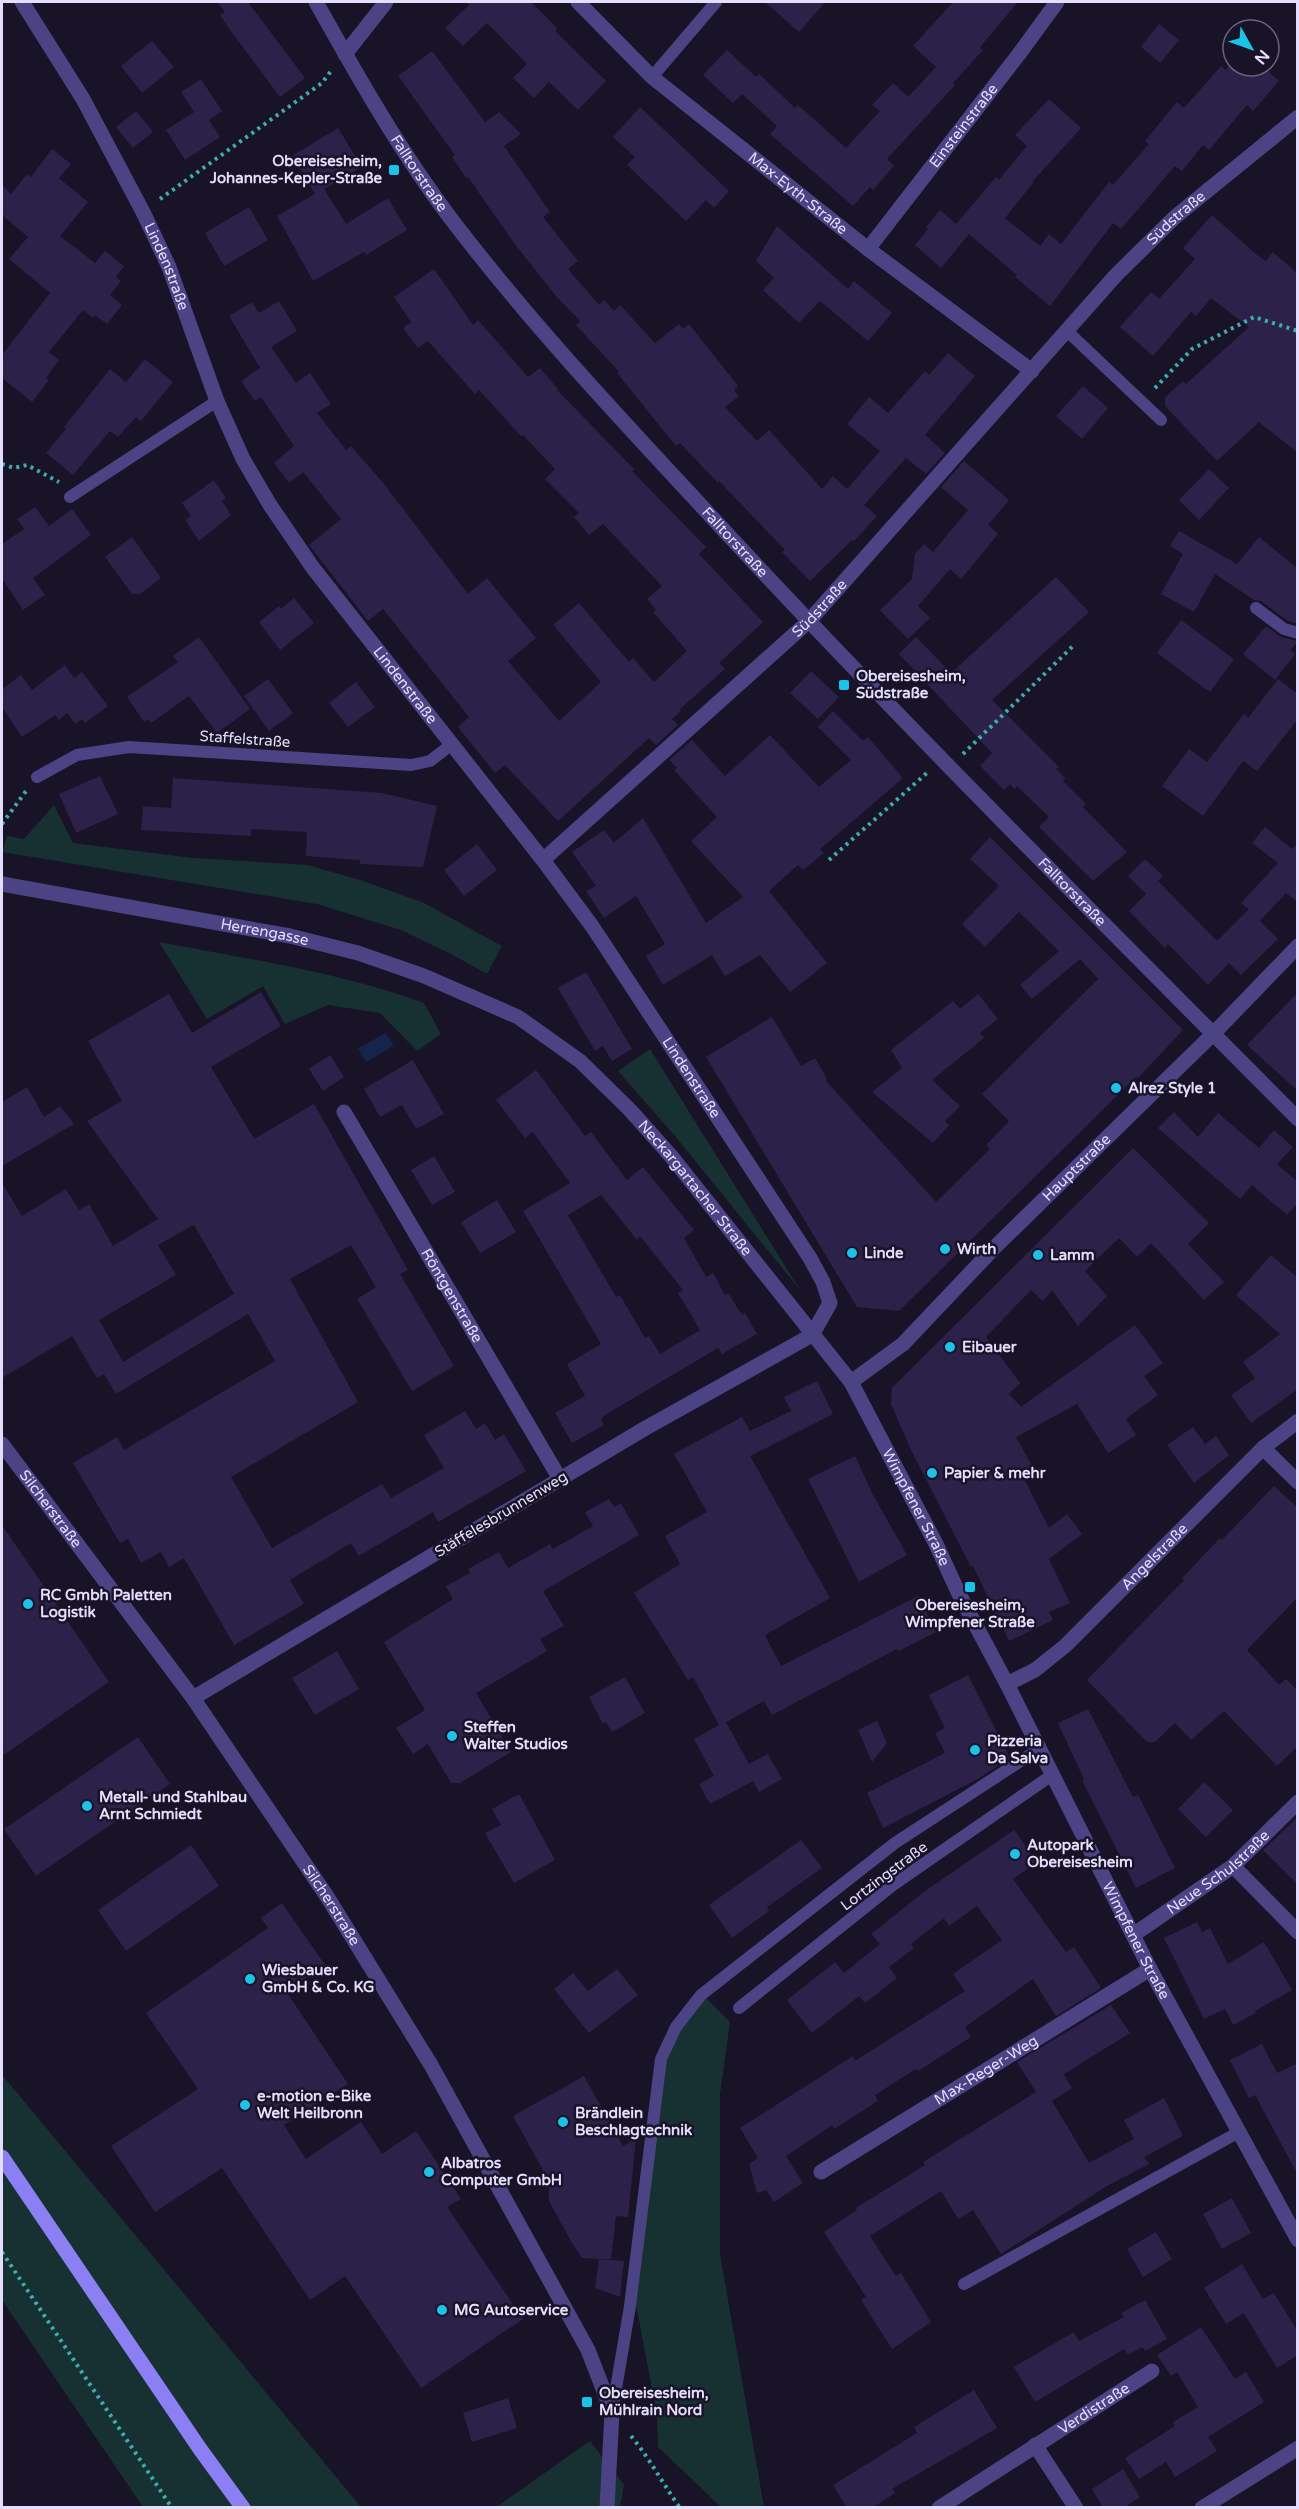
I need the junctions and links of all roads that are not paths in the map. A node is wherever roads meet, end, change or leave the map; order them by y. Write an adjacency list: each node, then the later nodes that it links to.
1 (22, 2): 13 (street, Lindenstraße)
2 (316, 2): 7 (street, Falltorstraße)
3 (386, 2): 7 (street)
4 (578, 2): 8 (street, Max-Eyth-Straße)
5 (716, 2): 8 (lane)
6 (1057, 2): 10 (street, Einsteinstraße)
7 (345, 54): 17 (street, Falltorstraße)
8 (652, 77): 10 (street, Max-Eyth-Straße)
9 (1298, 117): 11 (street, Südstraße)
10 (868, 249): 12 (street, Max-Eyth-Straße)
11 (1066, 330): 12 (street, Südstraße); 14 (lane)
12 (1032, 371): 17 (street, Südstraße)
13 (217, 401): 15 (lane); 19 (street, Lindenstraße)
14 (1161, 420)
15 (70, 496)
16 (1256, 608): 18 (lane)
17 (809, 621): 21 (street, Südstraße); 25 (street, Falltorstraße)
18 (1298, 633)
19 (452, 744): 20 (lane, Staffelstraße); 21 (street, Lindenstraße)
20 (37, 777)
21 (543, 860): 28 (street, Lindenstraße)
22 (2, 884): 24 (street, Herrengasse)
23 (1298, 946): 25 (street, Hauptstraße)
24 (518, 1017): 28 (street, Neckargartacher Straße)
25 (1214, 1034): 27 (street, Falltorstraße); 29 (street, Hauptstraße)
26 (344, 1112): 33 (street, Röntgenstraße)
27 (1298, 1119)
28 (812, 1335): 29 (street, Neckargartacher Straße); 33 (street, Stäffelesbrunnenweg)
29 (850, 1382): 35 (street, Wimpfener Straße)
30 (1298, 1421): 32 (street, Angelstraße)
31 (2, 1444): 36 (street, Silcherstraße)
32 (1263, 1448): 34 (street); 35 (street, Angelstraße)
33 (560, 1479): 36 (street, Stäffelesbrunnenweg)
34 (1298, 1482)
35 (1007, 1684): 37 (street, Wimpfener Straße)
36 (193, 1698): 51 (street, Silcherstraße)
37 (1040, 1749): 38 (street, Wimpfener Straße); 51 (lane, Lortzingstraße)
38 (1052, 1775): 42 (street, Wimpfener Straße); 44 (lane, Lortzingstraße)
39 (1298, 1802): 40 (street, Neue Schulstraße)
40 (1233, 1866): 41 (street); 42 (street, Neue Schulstraße)
41 (1298, 1932)
42 (1133, 1935): 43 (street, Wimpfener Straße)
43 (1150, 1969): 45 (street, Wimpfener Straße); 47 (street, Max-Reger-Weg)
44 (739, 2008)
45 (1239, 2133): 48 (street, Wimpfener Straße); 49 (lane)
46 (2, 2157): 56 (main road)
47 (821, 2172)
48 (1298, 2240)
49 (964, 2284)
50 (1152, 2371): 52 (street, Verdistraße)
51 (612, 2412): 54 (street, Silcherstraße)
52 (1035, 2445): 57 (street, Verdistraße); 58 (street)
53 (1298, 2448): 55 (street)
54 (609, 2507)
55 (1206, 2507)
56 (243, 2508)
57 (939, 2508)
58 (1076, 2508)

